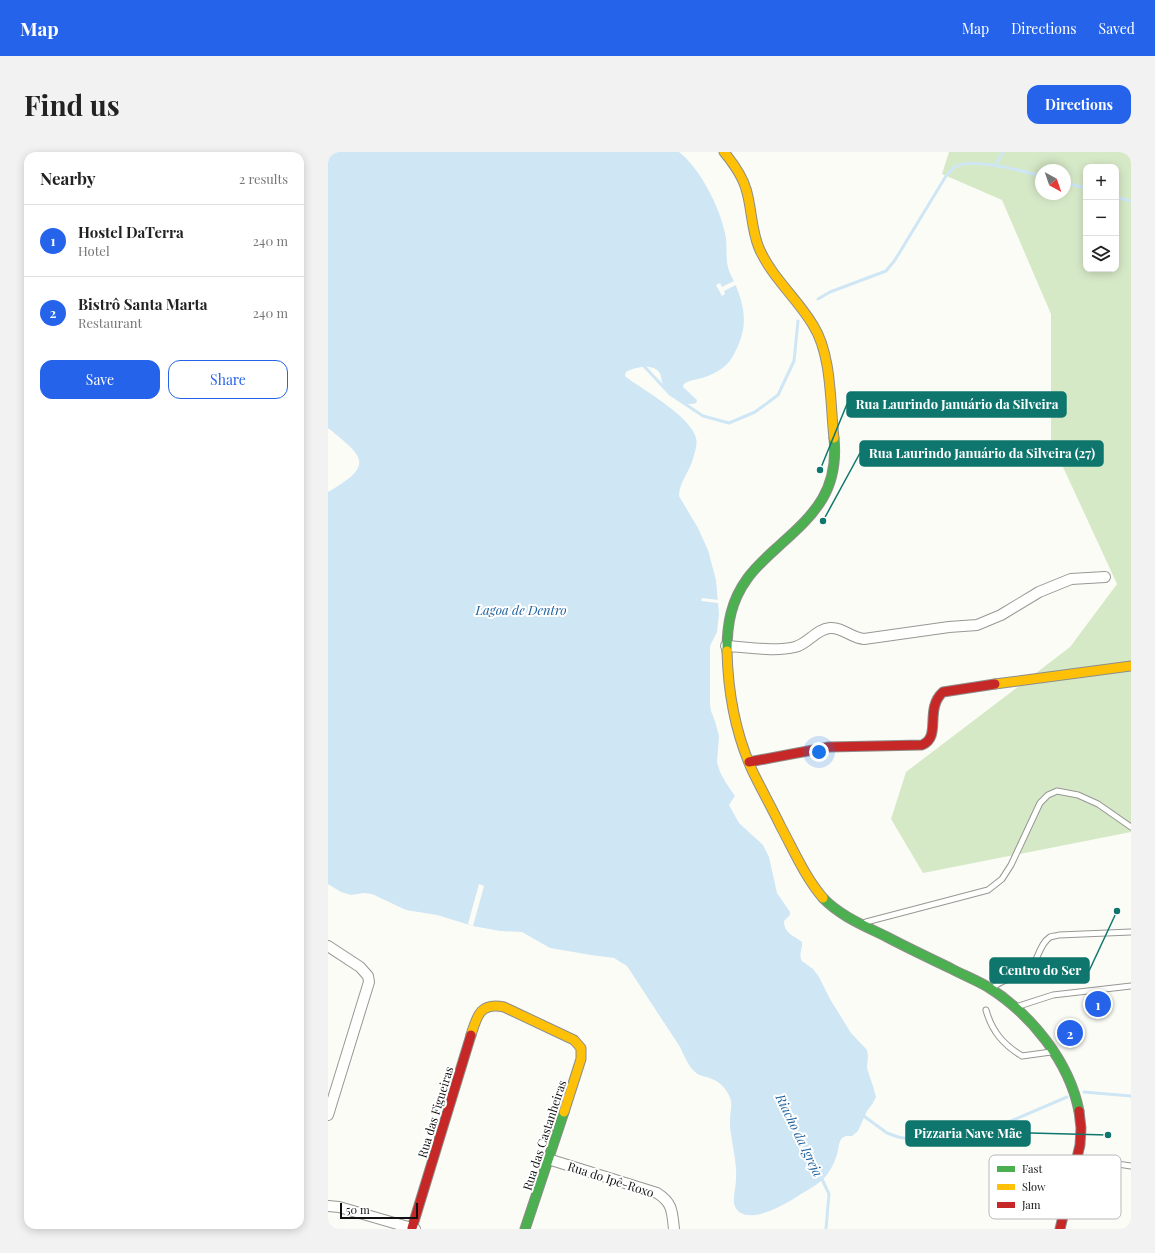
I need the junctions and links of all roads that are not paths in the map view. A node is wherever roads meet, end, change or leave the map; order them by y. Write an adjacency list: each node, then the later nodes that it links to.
1 (724, 152): 3 (main road)
2 (1105, 577): 3 (street)
3 (726, 646): 5 (main road)
4 (1131, 666): 5 (main road)
5 (749, 762): 7 (main road)
6 (1131, 828): 7 (lane)
7 (861, 924): 11 (main road)
8 (1131, 932): 11 (lane)
9 (328, 946): 16 (street)
10 (1131, 986): 12 (lane)
11 (992, 989): 12 (main road)
12 (1015, 1007): 15 (main road)
13 (986, 1010): 15 (lane)
14 (581, 1047): 18 (main road, Rua das Castanheiras); 23 (main road, Rua das Figueiras)
15 (1053, 1051): 17 (main road)
16 (328, 1115)
17 (1077, 1155)
18 (548, 1159): 24 (main road, Rua das Castanheiras); 25 (street, Rua do Ipê-Roxo)
19 (1121, 1165): 20 (lane)
20 (1131, 1166)
21 (328, 1206): 23 (street)
22 (1062, 1219): 26 (main road)
23 (413, 1228)
24 (525, 1229)
25 (674, 1229)
26 (1060, 1229)

